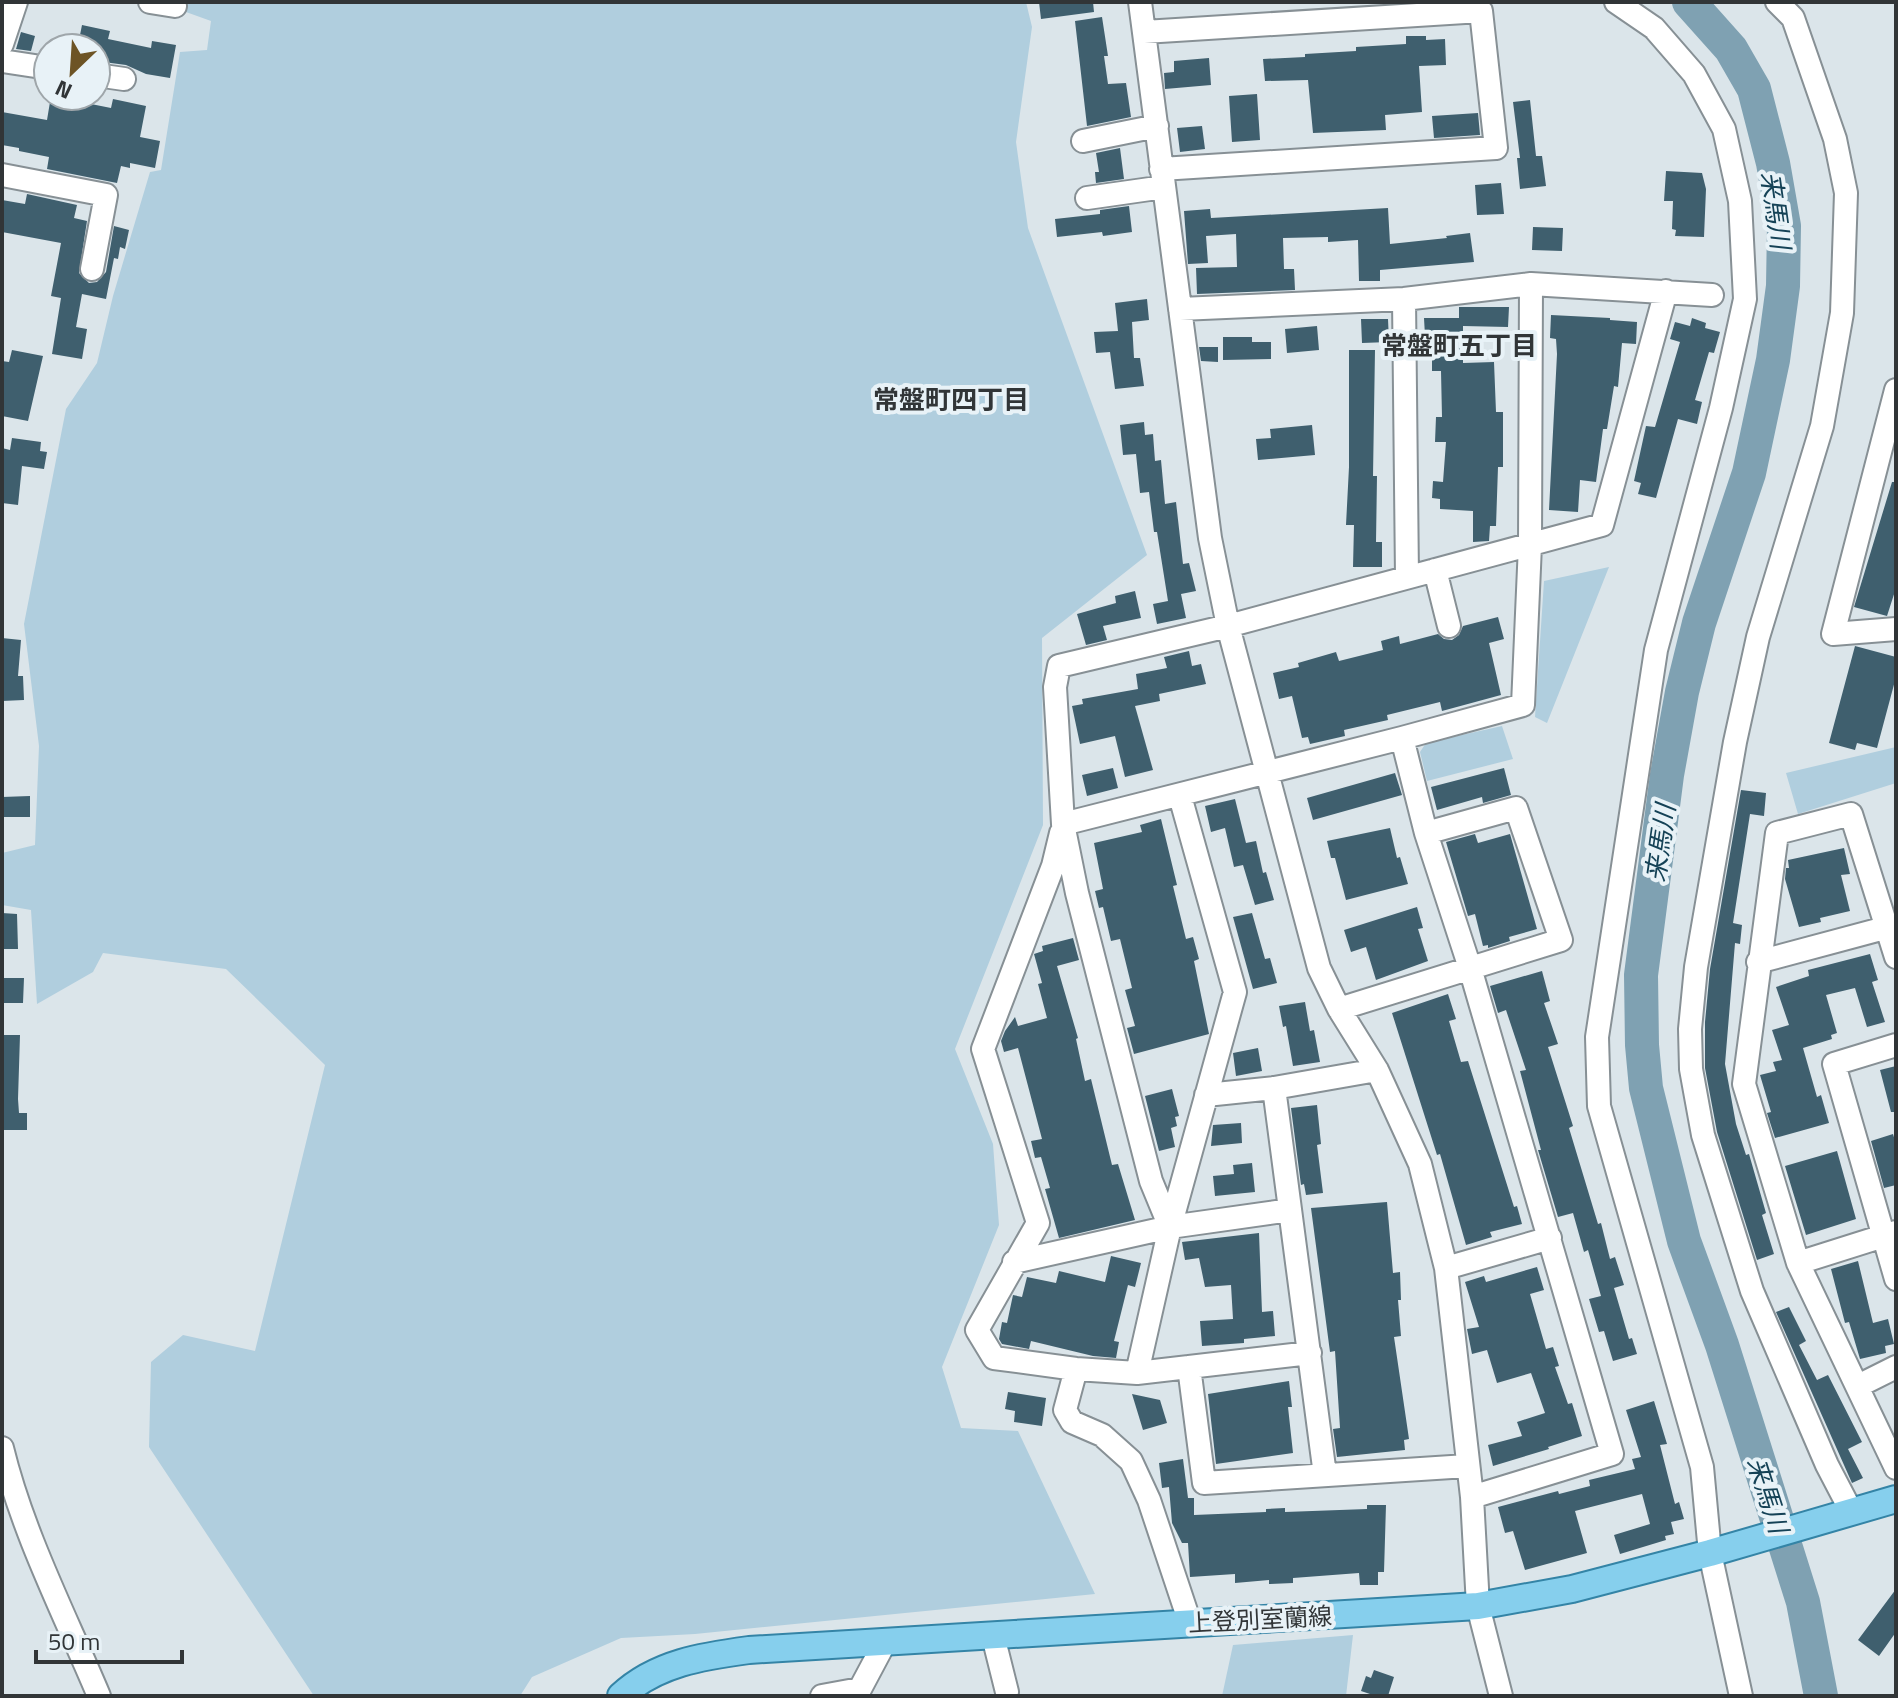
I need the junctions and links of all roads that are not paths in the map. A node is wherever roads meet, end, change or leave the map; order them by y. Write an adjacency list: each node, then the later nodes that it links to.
1 (150, 2): 6 (street)
2 (1140, 2): 7 (street)
3 (1616, 2): 68 (street)
4 (1777, 2): 67 (street)
5 (11, 3): 8 (street)
6 (175, 6)
7 (1144, 32): 13 (street); 16 (street)
8 (2, 44)
9 (2, 61): 10 (street)
10 (32, 66)
11 (112, 77): 12 (street)
12 (124, 79)
13 (1157, 126): 14 (street); 16 (street)
14 (1083, 141)
15 (2, 175): 18 (street)
16 (1163, 178): 17 (street); 23 (street)
17 (1087, 198)
18 (92, 269)
19 (1531, 284): 20 (street); 22 (street); 27 (street)
20 (1666, 291): 21 (street); 27 (street)
21 (1712, 295)
22 (1404, 299): 23 (street); 29 (street)
23 (1180, 309): 30 (street)
24 (1896, 390): 25 (street)
25 (1873, 477): 26 (street); 32 (street)
26 (1896, 479)
27 (1530, 545): 28 (street); 33 (street)
28 (1435, 570): 29 (street); 31 (street)
29 (1407, 577): 30 (street)
30 (1228, 626): 34 (street); 36 (street)
31 (1449, 626)
32 (1896, 629)
33 (1402, 738): 34 (street); 37 (street)
34 (1266, 774): 35 (street); 42 (street)
35 (1180, 796): 36 (street); 46 (street)
36 (1063, 824): 48 (street); 51 (street)
37 (1426, 833): 41 (street); 41 (street)
38 (1892, 926): 39 (street); 40 (street); 40 (street)
39 (1896, 957)
40 (1758, 962): 52 (street)
41 (1470, 968): 42 (street); 50 (street)
42 (1339, 1009): 44 (street)
43 (1896, 1045): 49 (street)
44 (1377, 1070): 45 (street); 53 (street)
45 (1274, 1088): 46 (street); 47 (street)
46 (1206, 1095): 48 (street)
47 (1290, 1210): 48 (street); 55 (street)
48 (1170, 1227): 51 (street); 59 (street)
49 (1890, 1234): 52 (street); 54 (street)
50 (1550, 1238): 53 (street); 65 (street)
51 (1014, 1262): 58 (street)
52 (1798, 1263): 60 (street)
53 (1446, 1268): 62 (street)
54 (1896, 1279)
55 (1310, 1353): 56 (street); 64 (street)
56 (1189, 1367): 59 (street); 64 (street)
57 (1896, 1367): 60 (street)
58 (1076, 1369): 59 (street); 70 (street)
59 (1137, 1373)
60 (1858, 1386): 63 (street)
61 (2, 1448): 75 (street)
62 (1467, 1466): 64 (street); 65 (street)
63 (1896, 1468)
64 (1325, 1475)
65 (1472, 1497): 69 (street)
66 (1896, 1499): 67 (main road, 上登別室蘭線)
67 (1838, 1515): 68 (main road, 上登別室蘭線)
68 (1722, 1549): 69 (main road, 上登別室蘭線); 78 (street)
69 (1478, 1606): 70 (main road, 上登別室蘭線); 74 (street)
70 (1190, 1623): 71 (main road, 上登別室蘭線)
71 (993, 1636): 72 (main road, 上登別室蘭線); 73 (street)
72 (885, 1642): 76 (main road, 上登別室蘭線); 77 (street)
73 (1007, 1692)
74 (1495, 1693)
75 (99, 1696)
76 (621, 1696)
77 (822, 1696)
78 (1741, 1696)

